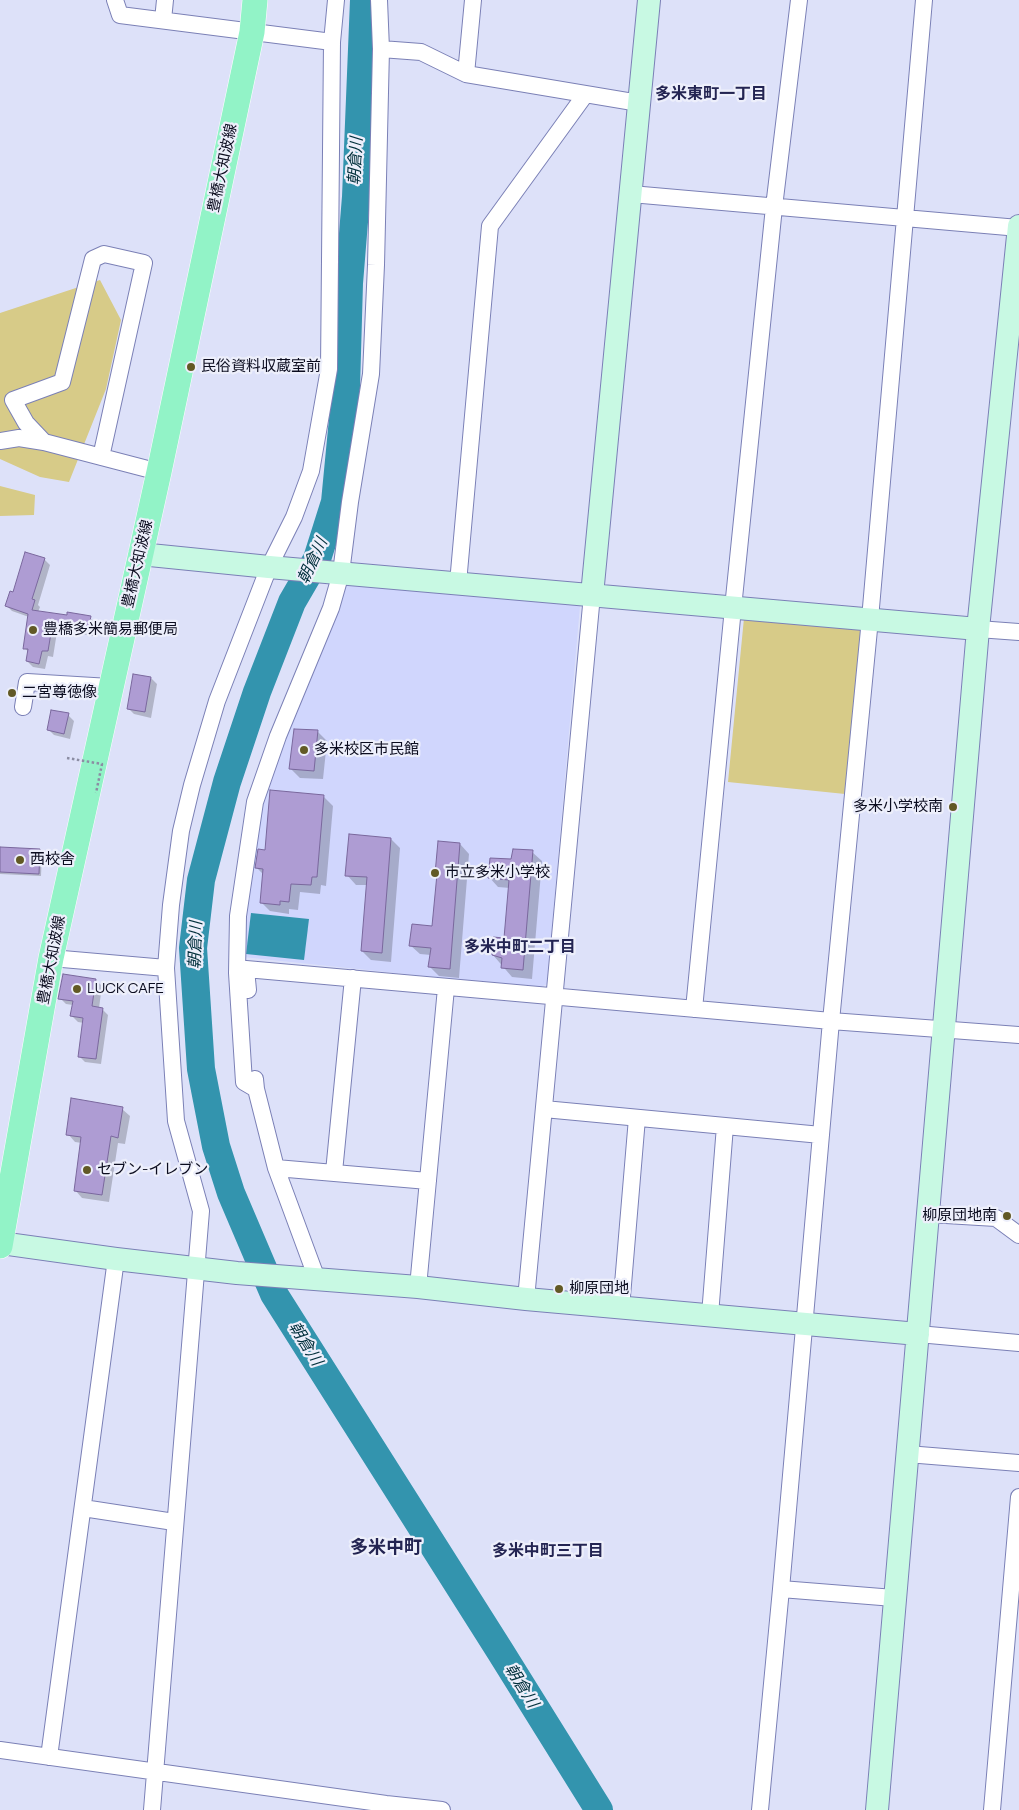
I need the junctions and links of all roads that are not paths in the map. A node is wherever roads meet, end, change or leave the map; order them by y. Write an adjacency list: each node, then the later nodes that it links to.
1 (115, 0): 10 (street)
2 (166, 0): 10 (street)
3 (255, 0): 11 (main road, 豊橋大知波線)
4 (336, 0): 12 (street)
5 (379, 0): 13 (street)
6 (473, 0): 14 (street)
7 (649, 0): 16 (street)
8 (799, 0): 18 (street)
9 (924, 0): 19 (street)
10 (163, 20): 11 (street)
11 (252, 32): 12 (street); 24 (main road, 豊橋大知波線)
12 (332, 42): 26 (street)
13 (380, 48): 14 (street); 27 (street)
14 (466, 74): 15 (street)
15 (585, 95): 16 (street); 28 (street)
16 (639, 103): 17 (street)
17 (631, 194): 18 (street); 29 (street)
18 (774, 207): 19 (street); 30 (street)
19 (906, 217): 20 (street); 31 (street)
20 (1019, 227): 32 (street)
21 (0, 441): 22 (street)
22 (44, 442): 23 (street); 23 (street)
23 (101, 457): 24 (street)
24 (159, 472): 25 (main road, 豊橋大知波線)
25 (140, 554): 26 (street); 34 (main road, 豊橋大知波線)
26 (275, 568): 27 (street); 37 (street)
27 (338, 573): 28 (street); 45 (street)
28 (458, 584): 29 (street)
29 (592, 595): 30 (street); 40 (street)
30 (733, 608): 31 (street); 41 (street)
31 (870, 619): 32 (street); 42 (street)
32 (978, 629): 33 (street); 43 (street)
33 (1019, 632)
34 (110, 687): 35 (street); 36 (main road, 豊橋大知波線)
35 (23, 707)
36 (51, 958): 37 (street); 55 (main road, 豊橋大知波線)
37 (166, 968): 57 (street)
38 (353, 978): 39 (street); 45 (street); 51 (street)
39 (446, 988): 40 (street); 52 (street)
40 (554, 997): 41 (street); 46 (street)
41 (694, 1009): 42 (street)
42 (831, 1021): 43 (street); 49 (street)
43 (944, 1030): 44 (street); 53 (street)
44 (1019, 1035)
45 (256, 1089): 50 (street)
46 (544, 1108): 47 (street); 60 (street)
47 (637, 1118): 48 (street); 61 (street)
48 (725, 1126): 49 (street); 62 (street)
49 (821, 1135): 63 (street)
50 (276, 1168): 51 (street); 58 (street)
51 (334, 1172): 52 (street)
52 (428, 1181): 59 (street)
53 (929, 1214): 54 (street); 64 (street)
54 (1019, 1235)
55 (0, 1244): 56 (street)
56 (116, 1259): 57 (street); 69 (street)
57 (195, 1269): 58 (street); 70 (street)
58 (309, 1278): 59 (street)
59 (418, 1287): 60 (street)
60 (526, 1299): 61 (street)
61 (621, 1308): 62 (street)
62 (710, 1315): 63 (street)
63 (803, 1323): 64 (street); 71 (street)
64 (918, 1334): 65 (street); 66 (street)
65 (1019, 1344)
66 (907, 1454): 67 (street); 72 (street)
67 (1019, 1463)
68 (1019, 1497): 73 (street)
69 (83, 1508): 70 (street); 75 (street)
70 (174, 1522): 76 (street)
71 (781, 1589): 72 (street); 80 (street)
72 (894, 1598): 81 (street)
73 (1012, 1671): 82 (street)
74 (0, 1750): 75 (street)
75 (48, 1757): 76 (street)
76 (154, 1770): 77 (street); 78 (street)
77 (386, 1807): 79 (street)
78 (152, 1810)
79 (442, 1810)
80 (760, 1810)
81 (877, 1810)
82 (992, 1810)

